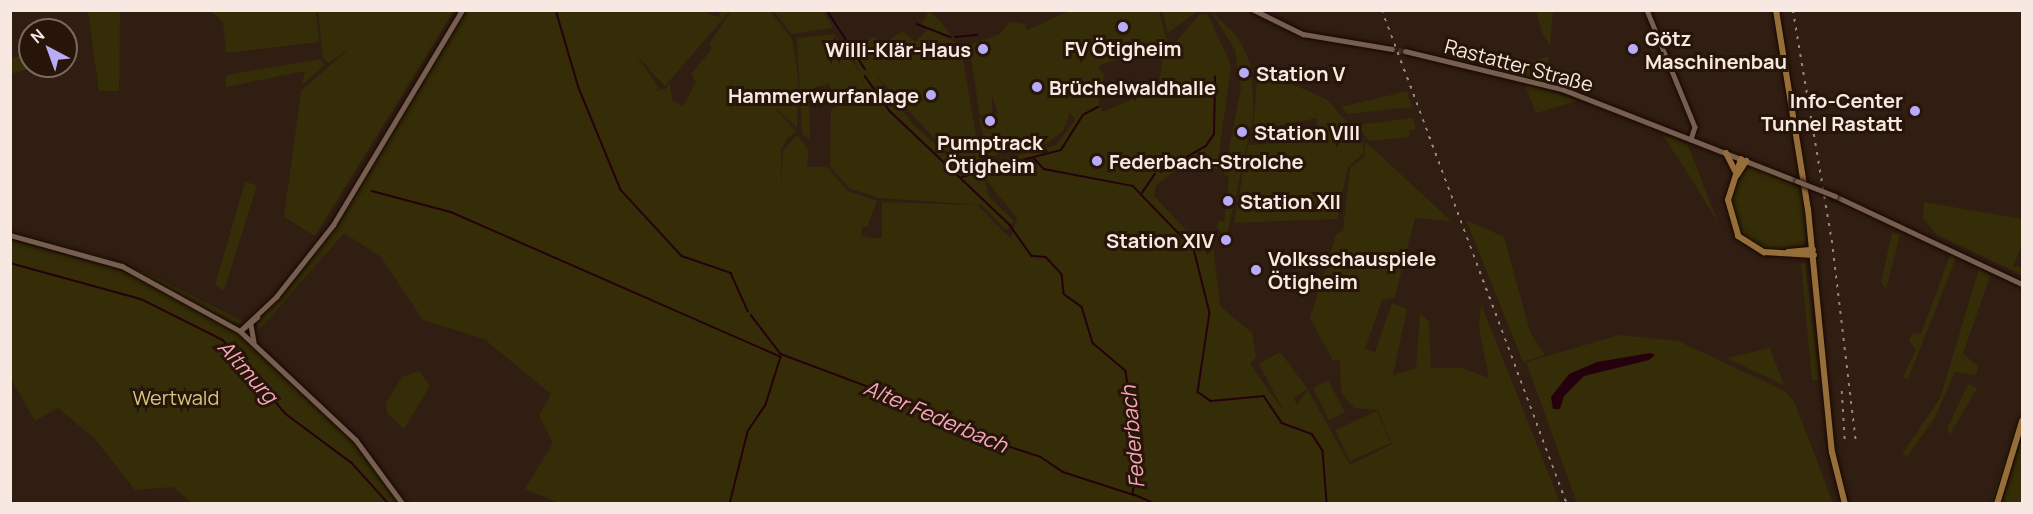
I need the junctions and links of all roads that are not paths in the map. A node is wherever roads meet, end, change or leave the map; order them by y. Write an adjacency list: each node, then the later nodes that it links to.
1 (462, 10): 18 (street)
2 (1254, 10): 5 (street)
3 (1647, 10): 7 (street)
4 (1776, 10): 12 (main road)
5 (1392, 49)
6 (1405, 51): 7 (street, Rastatter Straße)
7 (1691, 139): 8 (street, Rastatter Straße)
8 (1726, 153): 9 (street, Rastatter Straße); 10 (main road)
9 (1743, 160): 10 (main road); 11 (main road); 17 (street, Rastatter Straße, bridge)
10 (1735, 171): 11 (main road)
11 (1733, 181): 16 (main road)
12 (1811, 233): 14 (main road); 15 (main road)
13 (10, 235): 20 (street)
14 (1800, 248): 15 (main road); 16 (main road)
15 (1813, 252): 16 (main road); 24 (main road)
16 (1785, 253)
17 (2022, 284)
18 (260, 312): 19 (street); 20 (street)
19 (252, 325): 20 (street); 21 (street)
20 (240, 331): 21 (street)
21 (254, 342): 23 (street)
22 (2022, 421): 25 (main road)
23 (403, 504)
24 (1845, 504)
25 (1997, 504)

